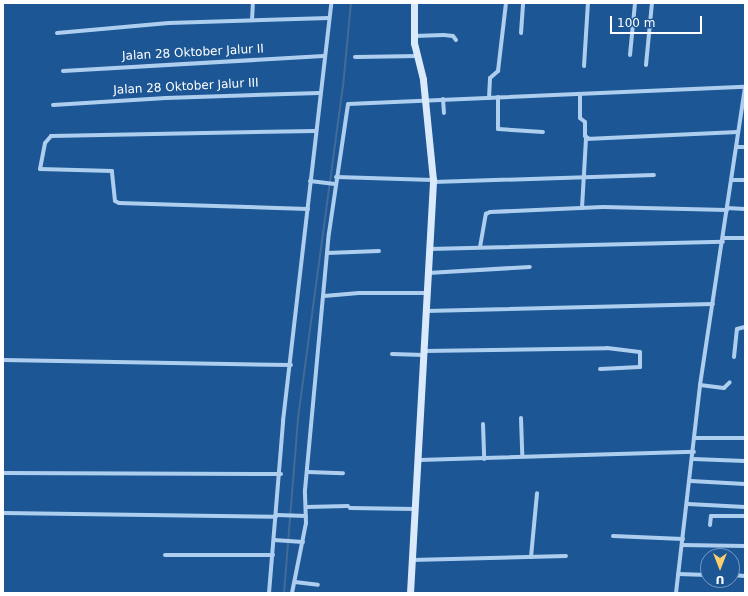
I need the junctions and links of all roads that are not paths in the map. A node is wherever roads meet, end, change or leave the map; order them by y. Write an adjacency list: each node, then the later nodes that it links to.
1 (253, 3): 10 (street)
2 (330, 3): 9 (street)
3 (414, 3): 13 (street)
4 (506, 3): 26 (street)
5 (523, 3): 12 (street)
6 (588, 3): 20 (street)
7 (635, 3): 15 (street)
8 (652, 3): 19 (street)
9 (329, 18): 10 (street); 16 (street)
10 (252, 20): 11 (street)
11 (57, 33)
12 (522, 33)
13 (414, 36): 14 (street); 17 (street)
14 (456, 40)
15 (630, 55)
16 (324, 56): 21 (street, Jalan 28 Oktober Jalur II); 23 (street)
17 (418, 56): 18 (street); 27 (street)
18 (355, 57)
19 (646, 65)
20 (584, 66)
21 (63, 70)
22 (745, 86): 24 (street); 33 (street)
23 (319, 92): 29 (street, Jalan 28 Oktober Jalur III); 31 (street)
24 (580, 95): 25 (street); 34 (street)
25 (498, 97): 26 (street); 32 (street)
26 (489, 98): 28 (street)
27 (424, 99): 28 (street); 38 (street); 43 (street)
28 (443, 99): 30 (street)
29 (53, 105)
30 (444, 113)
31 (315, 132): 42 (street); 46 (street)
32 (543, 132)
33 (738, 132): 34 (street); 35 (street)
34 (588, 138): 39 (street)
35 (736, 147): 36 (street); 40 (street)
36 (745, 147)
37 (654, 175): 39 (street)
38 (336, 177): 43 (street); 44 (street)
39 (584, 177): 43 (street); 45 (street)
40 (732, 180): 41 (street); 47 (street)
41 (745, 180)
42 (310, 181): 44 (street); 46 (street)
43 (433, 181): 52 (street)
44 (333, 184): 54 (street)
45 (582, 208): 47 (street); 51 (street)
46 (308, 209): 66 (street)
47 (727, 209): 48 (street); 50 (street)
48 (745, 209)
49 (745, 238): 50 (street)
50 (724, 240): 51 (street); 59 (street)
51 (480, 247): 52 (street)
52 (430, 249): 56 (street)
53 (379, 251): 54 (street)
54 (327, 253): 58 (street)
55 (530, 267): 56 (street)
56 (428, 273): 57 (street)
57 (428, 293): 58 (street); 60 (street)
58 (324, 296): 80 (street)
59 (713, 304): 60 (street); 69 (street)
60 (426, 311): 62 (street)
61 (745, 327): 64 (street)
62 (424, 353): 63 (street); 67 (street); 78 (street)
63 (392, 354)
64 (734, 357)
65 (3, 360): 66 (street)
66 (291, 365): 83 (street)
67 (600, 369)
68 (730, 382): 69 (street)
69 (700, 385): 72 (street)
70 (521, 418): 75 (street)
71 (483, 424): 77 (street)
72 (694, 438): 73 (street); 74 (street)
73 (745, 438)
74 (694, 452): 75 (street); 76 (street)
75 (522, 456): 77 (street)
76 (693, 458): 79 (street); 84 (street)
77 (484, 459): 78 (street)
78 (419, 460): 90 (street)
79 (745, 461)
80 (308, 472): 82 (street); 88 (street)
81 (3, 473): 83 (street)
82 (343, 473)
83 (280, 474): 92 (street)
84 (691, 481): 85 (street); 87 (street)
85 (745, 484)
86 (537, 494): 104 (street)
87 (688, 504): 89 (street); 97 (street)
88 (306, 506): 90 (street); 93 (street)
89 (745, 507)
90 (416, 510): 106 (street)
91 (3, 514): 92 (street)
92 (276, 516): 93 (street); 98 (street)
93 (304, 516): 99 (street)
94 (745, 516): 95 (street)
95 (710, 525)
96 (613, 536): 97 (street)
97 (683, 539): 100 (street)
98 (274, 540): 99 (street); 103 (street)
99 (301, 541): 109 (street)
100 (682, 545): 101 (street); 107 (street)
101 (745, 546)
102 (165, 555): 103 (street)
103 (273, 555): 111 (street)
104 (531, 556): 105 (street); 106 (street)
105 (566, 556)
106 (412, 560): 113 (street)
107 (678, 574): 108 (street); 114 (street)
108 (700, 575)
109 (295, 582): 110 (street); 112 (street)
110 (318, 585)
111 (269, 593)
112 (292, 593)
113 (410, 593)
114 (676, 593)

